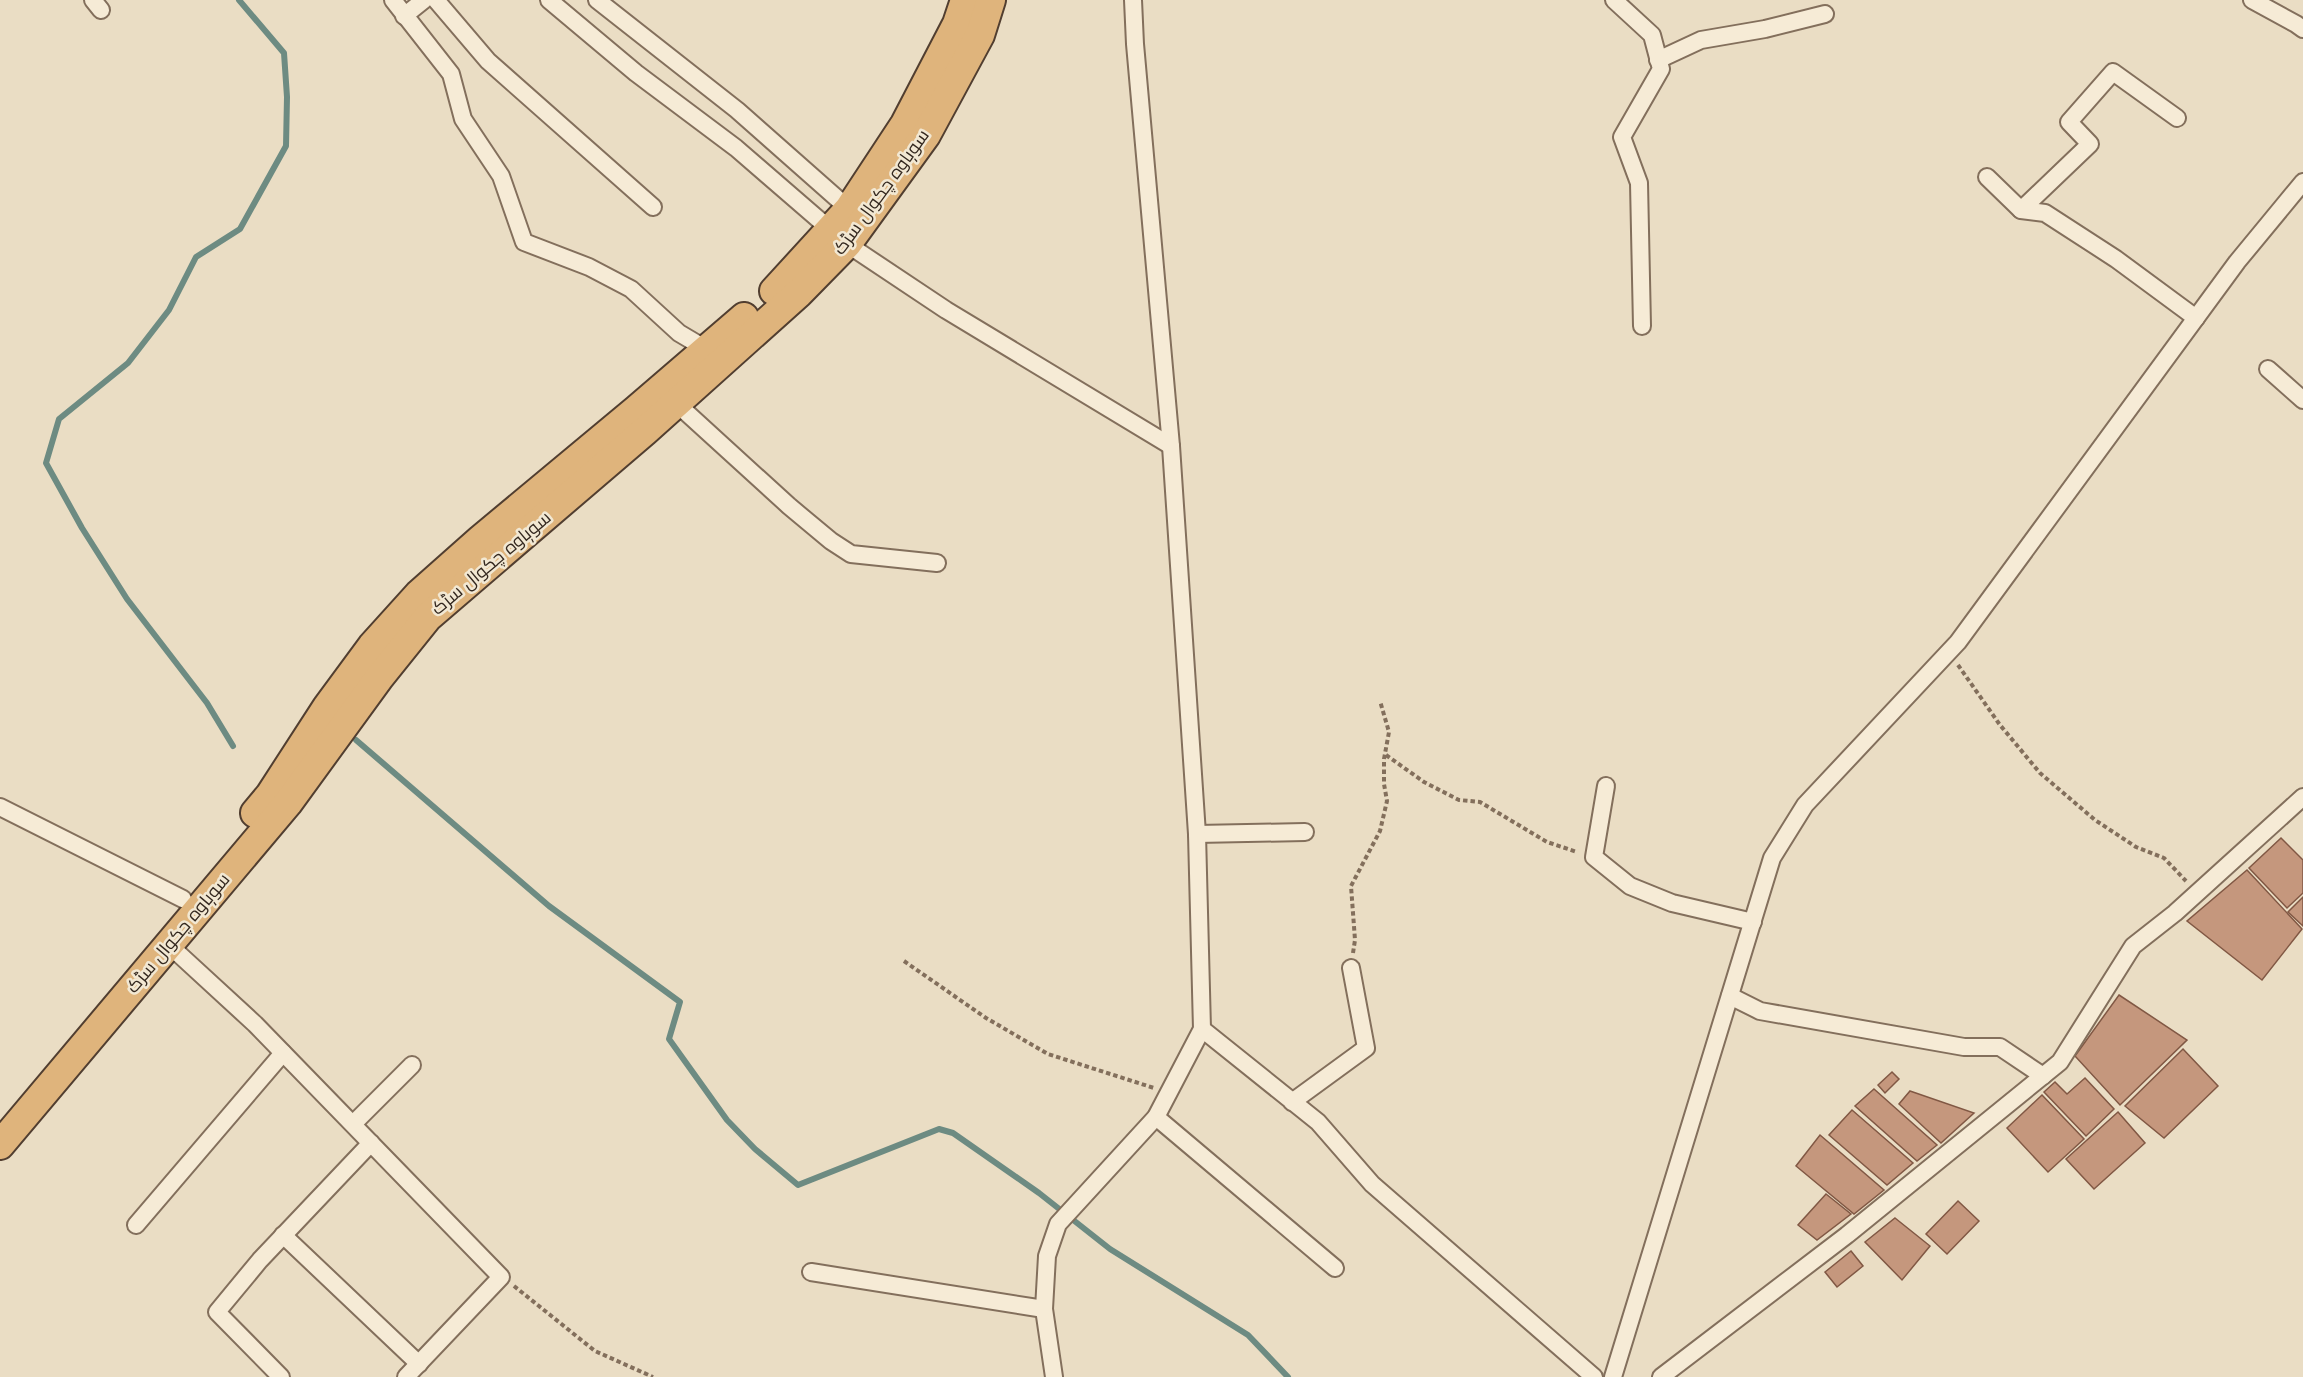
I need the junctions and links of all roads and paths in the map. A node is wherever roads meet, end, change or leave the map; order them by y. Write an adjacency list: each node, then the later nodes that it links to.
1 (393, 0): 12 (street)
2 (424, 0): 12 (street)
3 (436, 0): 18 (street)
4 (549, 0): 21 (street)
5 (597, 0): 19 (street)
6 (965, 0): 19 (highway)
7 (991, 0): 21 (highway, سوہاوہ چکوال سڑک)
8 (1133, 0): 28 (street)
9 (1614, 0): 14 (street)
10 (2252, 0): 13 (street)
11 (1825, 14): 14 (street)
12 (404, 16): 24 (street)
13 (2303, 29)
14 (1658, 60): 23 (street)
15 (2177, 118): 20 (street)
16 (1987, 177): 20 (street)
17 (2303, 182): 22 (street)
18 (653, 207)
19 (849, 209): 21 (highway)
20 (2021, 210): 22 (street)
21 (838, 237): 24 (highway); 27 (highway, سوہاوہ چکوال سڑک); 28 (street)
22 (2196, 318): 30 (street)
23 (1642, 326)
24 (706, 349): 40 (highway)
25 (2268, 369): 26 (street)
26 (2303, 400)
27 (676, 403): 29 (street); 42 (highway, سوہاوہ چکوال سڑک)
28 (1171, 446): 37 (street)
29 (937, 563)
30 (1948, 652): 39 (path); 41 (street)
31 (1380, 701): 32 (path)
32 (1385, 754): 38 (path); 44 (path)
33 (1606, 786): 38 (street)
34 (2303, 797): 39 (street)
35 (0, 807): 40 (street)
36 (1305, 832): 37 (street)
37 (1197, 834): 46 (street)
38 (1594, 857): 41 (street)
39 (2197, 893): 49 (street)
40 (183, 899): 52 (highway)
41 (1753, 922): 45 (street)
42 (168, 944): 47 (street); 56 (highway, سوہاوہ چکوال سڑک)
43 (904, 961): 50 (path)
44 (1351, 968): 51 (street)
45 (1730, 996): 49 (street); 69 (street)
46 (1202, 1029): 50 (street); 51 (street)
47 (283, 1053): 54 (street); 57 (street)
48 (412, 1065): 54 (street)
49 (2043, 1076): 70 (street)
50 (1170, 1093): 53 (street)
51 (1292, 1102): 68 (street)
52 (0, 1114)
53 (1156, 1117): 59 (street); 62 (street)
54 (353, 1124): 55 (street)
55 (371, 1143): 58 (street); 61 (street)
56 (0, 1145)
57 (136, 1225)
58 (283, 1235): 63 (street); 64 (street)
59 (1335, 1268)
60 (811, 1272): 62 (street)
61 (501, 1277): 63 (street); 66 (path)
62 (1044, 1309): 67 (street)
63 (419, 1364): 65 (street)
64 (281, 1377)
65 (406, 1377)
66 (653, 1377)
67 (1054, 1377)
68 (1594, 1377)
69 (1613, 1377)
70 (1661, 1377)

